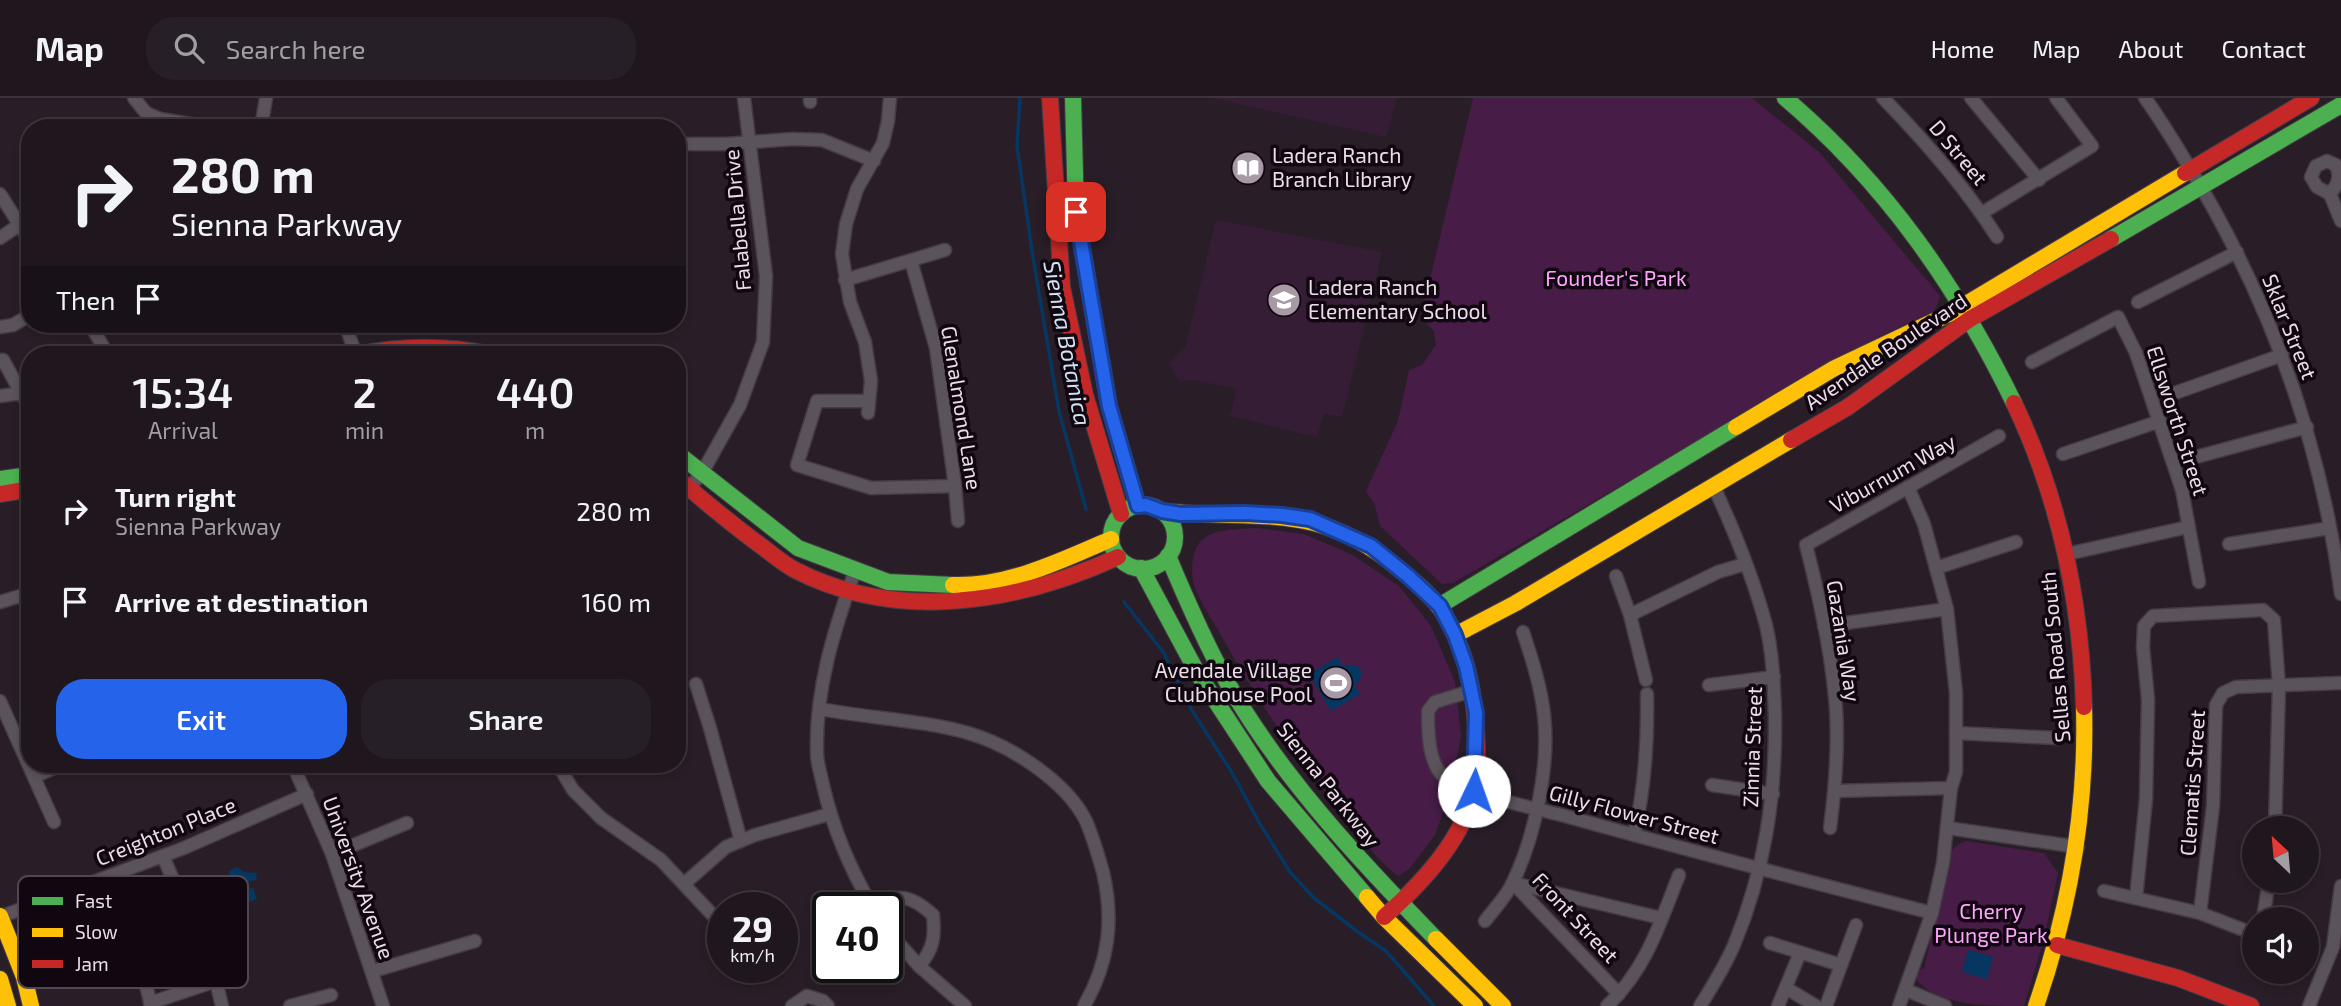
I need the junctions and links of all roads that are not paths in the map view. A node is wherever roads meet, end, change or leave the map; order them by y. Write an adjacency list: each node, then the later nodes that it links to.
1 (134, 98): 14 (street)
2 (266, 98): 15 (street)
3 (744, 98): 16 (street, Falabella Drive)
4 (890, 98): 18 (street)
5 (1050, 98): 63 (street)
6 (1073, 98): 61 (street)
7 (1786, 98): 35 (street, Sellas Road South)
8 (1883, 98): 24 (street, D Street)
9 (1971, 98): 20 (street)
10 (2056, 98): 20 (street)
11 (2145, 98): 19 (street, Sklar Street)
12 (2311, 98): 19 (street, Avendale Boulevard)
13 (2341, 104): 21 (street, Avendale Boulevard)
14 (160, 119)
15 (262, 119)
16 (751, 142): 17 (street); 18 (street); 51 (street, Falabella Drive)
17 (686, 144)
18 (874, 161): 33 (street)
19 (2190, 169): 21 (street, Sklar Street); 35 (street, Avendale Boulevard)
20 (2039, 180): 24 (street)
21 (2203, 187): 31 (street, Sklar Street); 35 (street, Avendale Boulevard)
22 (0, 194): 26 (street)
23 (2330, 194): 25 (street)
24 (1982, 213): 28 (street, D Street)
25 (2341, 221)
26 (19, 225): 27 (street); 29 (street)
27 (21, 228)
28 (1997, 237)
29 (0, 238)
30 (945, 250): 32 (street)
31 (2237, 253): 34 (street); 38 (street, Sklar Street)
32 (911, 261): 33 (street); 57 (street, Glenalmond Lane)
33 (845, 280): 57 (street)
34 (2138, 302)
35 (1966, 312): 55 (street, Avendale Boulevard); 73 (street, Sellas Road South); 86 (street, Avendale Boulevard)
36 (21, 320): 37 (street)
37 (0, 327)
38 (2282, 355): 42 (street); 46 (street, Sklar Street)
39 (0, 360): 41 (street)
40 (2032, 362): 45 (street, Ellsworth Street)
41 (21, 390)
42 (2172, 394)
43 (0, 396): 44 (street)
44 (21, 398)
45 (2160, 421): 48 (street); 66 (street, Ellsworth Street)
46 (2307, 427): 49 (street); 67 (street, Sklar Street)
47 (1999, 436): 58 (street, Viburnum Way)
48 (2063, 454)
49 (2196, 457)
50 (686, 460): 51 (street)
51 (702, 473): 54 (street, Falabella Drive); 79 (street)
52 (21, 476): 53 (street)
53 (0, 479)
54 (686, 481)
55 (1713, 485): 76 (street, Zinnia Street); 91 (street, Avendale Boulevard)
56 (686, 486): 82 (street)
57 (955, 486): 65 (street, Glenalmond Lane)
58 (1908, 487): 71 (street, Viburnum Way); 78 (street)
59 (21, 490): 60 (street)
60 (0, 494)
61 (1138, 506): 62 (street); 63 (street)
62 (1162, 511): 64 (street); 72 (street, Sienna Parkway)
63 (1121, 514): 68 (street)
64 (1212, 515): 72 (street); 86 (street)
65 (957, 521)
66 (2188, 527): 73 (street); 81 (street, Ellsworth Street)
67 (2330, 528): 70 (street); 74 (street, Sklar Street)
68 (1111, 539): 75 (street); 79 (street)
69 (2016, 542): 78 (street)
70 (2229, 544)
71 (1806, 545): 89 (street, Gazania Way)
72 (1171, 548): 77 (street); 139 (street, Sienna Parkway)
73 (2067, 554): 125 (street, Sellas Road South)
74 (2338, 554): 83 (street, Sklar Street)
75 (1118, 557): 77 (street); 82 (street)
76 (1745, 564): 88 (street); 92 (street, Zinnia Street)
77 (1141, 568): 145 (street, Sienna Parkway)
78 (1936, 568): 87 (street)
79 (855, 571): 82 (street)
80 (1616, 576): 88 (street)
81 (2199, 582)
82 (847, 592): 101 (street)
83 (2341, 594)
84 (21, 596): 85 (street)
85 (0, 602)
86 (1440, 606): 91 (street)
87 (1947, 609): 89 (street); 102 (street)
88 (1630, 615): 93 (street)
89 (1824, 626): 113 (street, Gazania Way)
90 (1523, 632): 116 (street)
91 (1455, 635): 98 (street)
92 (1774, 677): 96 (street); 115 (street, Zinnia Street)
93 (1646, 680)
94 (2341, 683): 97 (street, Clematis Street)
95 (696, 684): 124 (street)
96 (1709, 685)
97 (2279, 686): 118 (street); 138 (street); 143 (street, Clematis Street)
98 (1471, 691): 112 (street); 112 (street, Gilly Flower Street)
99 (1647, 694): 123 (street)
100 (0, 701): 104 (street)
101 (820, 709): 117 (street); 176 (street)
102 (1956, 733): 103 (street); 111 (street)
103 (2056, 738)
104 (21, 748)
105 (32, 773): 109 (street)
106 (43, 773): 109 (street)
107 (297, 773): 114 (street, University Avenue)
108 (563, 773): 132 (street)
109 (34, 777): 119 (street)
110 (1712, 785): 115 (street)
111 (1951, 788): 113 (street); 122 (street)
112 (1474, 791): 116 (street, Gilly Flower Street); 139 (street)
113 (1835, 792): 121 (street, Gazania Way)
114 (306, 794): 126 (street, University Avenue); 127 (street, Creighton Place)
115 (1773, 794): 128 (street, Zinnia Street)
116 (1538, 809): 123 (street, Gilly Flower Street); 133 (street)
117 (830, 814): 124 (street); 136 (street)
118 (2275, 816)
119 (54, 822)
120 (407, 823): 126 (street)
121 (1830, 828)
122 (1948, 828): 125 (street); 142 (street)
123 (1634, 835): 128 (street, Gilly Flower Street)
124 (741, 841): 132 (street)
125 (2078, 847): 152 (street, Sellas Road South)
126 (332, 854): 158 (street, University Avenue)
127 (163, 856): 130 (street, Creighton Place); 131 (street)
128 (1759, 869): 142 (street, Gilly Flower Street); 180 (street, Zinnia Street)
129 (1679, 875): 146 (street, Front Street)
130 (110, 876)
131 (171, 876)
132 (685, 883): 140 (street)
133 (1513, 883): 146 (street, Front Street); 147 (street); 165 (street, Front Street)
134 (2341, 886): 188 (street)
135 (2104, 891): 138 (street)
136 (864, 892)
137 (903, 898): 156 (street)
138 (2136, 898): 143 (street)
139 (1401, 903): 145 (street); 178 (street, Sienna Parkway)
140 (707, 908)
141 (18, 910): 144 (street, Creighton Place)
142 (1933, 913): 164 (street)
143 (2200, 914): 149 (street)
144 (0, 917): 155 (street)
145 (1384, 917): 177 (street, Sienna Parkway)
146 (1661, 918): 165 (street, Front Street)
147 (1486, 921)
148 (1856, 925): 157 (street)
149 (2242, 930)
150 (475, 941): 158 (street)
151 (1770, 943): 154 (street)
152 (2057, 945): 186 (street, Sellas Road South); 187 (street)
153 (903, 948): 156 (street)
154 (1800, 953): 157 (street); 163 (street)
155 (18, 962)
156 (919, 965): 175 (street)
157 (1841, 965): 183 (street)
158 (373, 971): 172 (street, University Avenue)
159 (0, 979): 168 (street)
160 (27, 988): 169 (street)
161 (196, 988): 167 (street)
162 (218, 988): 170 (street)
163 (1786, 988): 181 (street); 182 (street)
164 (1906, 990): 184 (street); 185 (street)
165 (1619, 994): 179 (street, Front Street)
166 (331, 995): 171 (street)
167 (150, 1004)
168 (8, 1006)
169 (31, 1006)
170 (222, 1006)
171 (290, 1006)
172 (383, 1006)
173 (792, 1006): 174 (street)
174 (828, 1006)
175 (965, 1006)
176 (1084, 1006)
177 (1475, 1006)
178 (1503, 1006)
179 (1606, 1006)
180 (1700, 1006)
181 (1778, 1006)
182 (1816, 1006)
183 (1826, 1006)
184 (1899, 1006)
185 (1945, 1006)
186 (2036, 1006)
187 (2251, 1006)
188 (2309, 1006)

